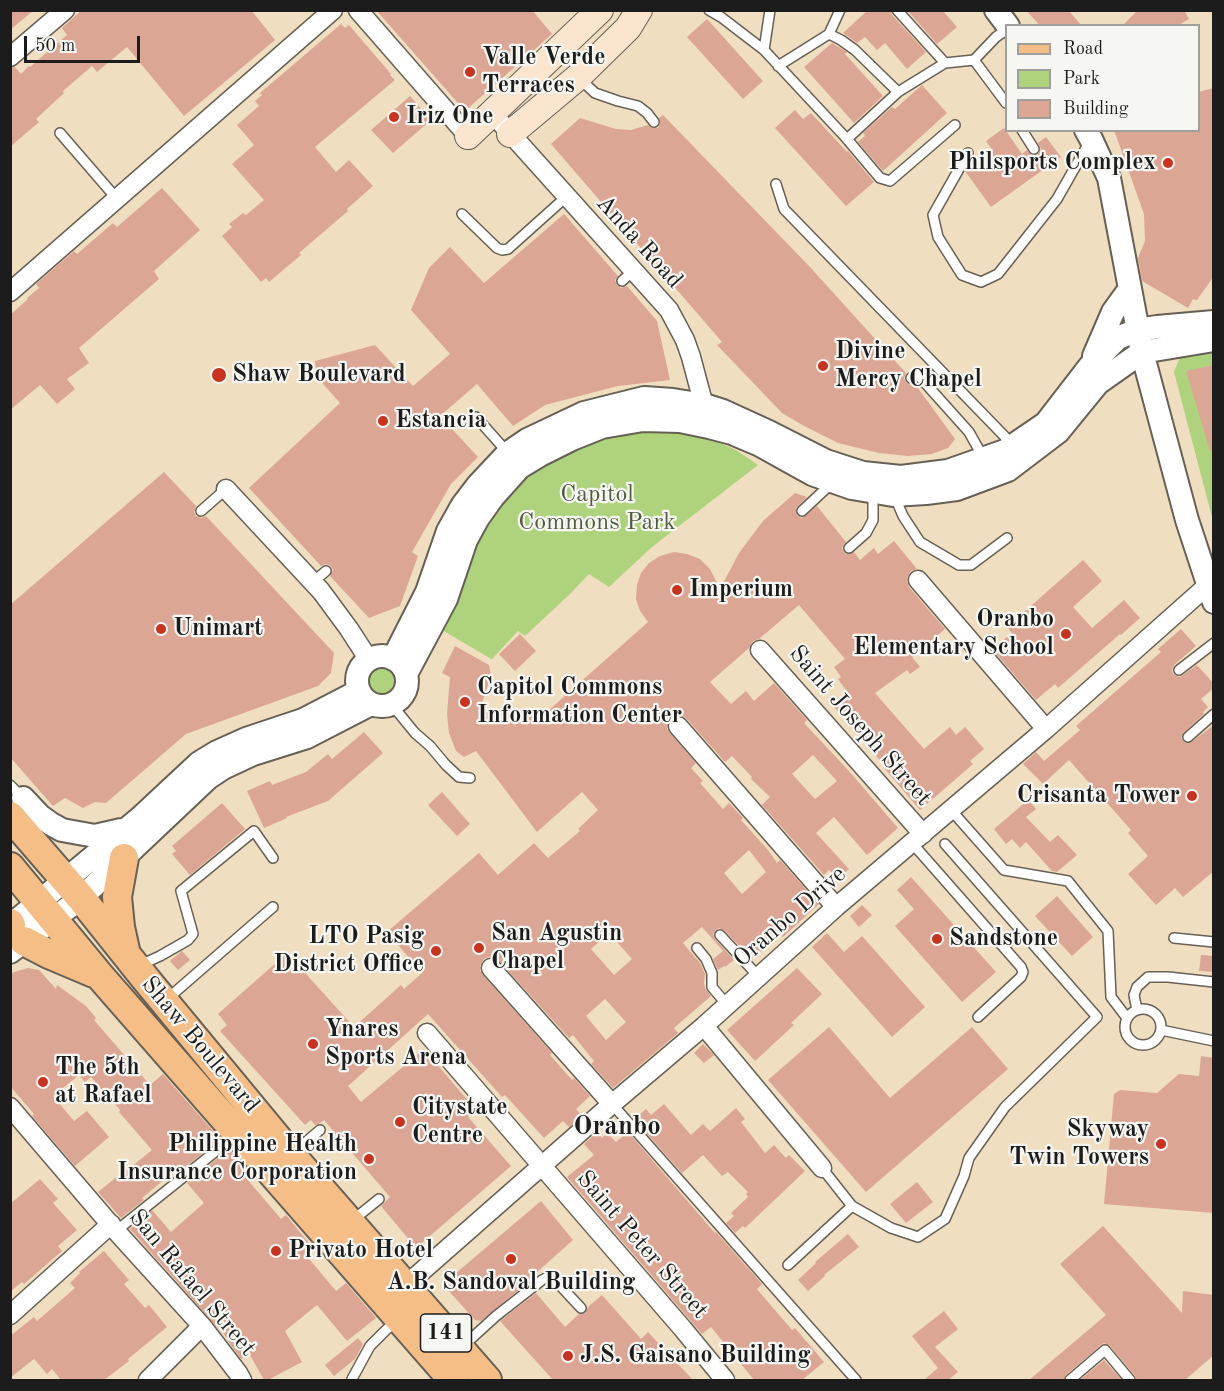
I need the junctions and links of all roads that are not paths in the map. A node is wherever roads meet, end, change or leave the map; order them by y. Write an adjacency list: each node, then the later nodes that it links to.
1 (65, 10): 15 (street)
2 (333, 10): 35 (street)
3 (358, 10): 29 (street)
4 (600, 10): 22 (main road)
5 (709, 10): 14 (lane)
6 (770, 10): 14 (lane)
7 (840, 10): 13 (lane)
8 (897, 10): 17 (lane)
9 (996, 10): 11 (street)
10 (636, 18): 19 (main road)
11 (1005, 25)
12 (1005, 30): 16 (lane)
13 (828, 34): 18 (lane); 20 (lane)
14 (764, 51): 18 (lane)
15 (10, 57)
16 (974, 60): 17 (lane); 21 (lane)
17 (945, 63): 20 (lane)
18 (778, 66): 30 (lane)
19 (578, 77): 23 (lane); 27 (main road)
20 (898, 92): 30 (lane)
21 (1005, 102)
22 (492, 113): 27 (street, Anda Road); 29 (main road)
23 (654, 122)
24 (955, 125): 30 (lane)
25 (1023, 132): 31 (lane)
26 (60, 133): 35 (lane)
27 (510, 134): 34 (street, Anda Road)
28 (1088, 135): 32 (lane); 37 (street)
29 (468, 136)
30 (847, 139)
31 (1034, 149)
32 (968, 153)
33 (776, 184): 46 (lane)
34 (566, 197): 36 (lane); 44 (street, Anda Road)
35 (117, 199): 38 (street)
36 (462, 214)
37 (1129, 291): 41 (street); 42 (street)
38 (10, 292)
39 (1214, 322): 41 (street)
40 (1214, 340): 41 (street)
41 (1139, 341): 42 (street); 48 (street); 57 (street)
42 (1090, 366): 46 (street)
43 (911, 378): 48 (lane)
44 (706, 416): 47 (street); 49 (street); 50 (street)
45 (476, 417): 47 (lane)
46 (1013, 446): 48 (street)
47 (514, 460): 61 (street)
48 (988, 467): 50 (street)
49 (834, 481): 50 (street); 53 (lane)
50 (883, 484): 54 (lane); 55 (lane)
51 (226, 489): 52 (lane); 60 (street)
52 (201, 511)
53 (802, 511)
54 (1007, 538)
55 (849, 548)
56 (918, 580): 66 (street)
57 (1211, 593): 66 (street, Oranbo Drive)
58 (1214, 643): 62 (lane)
59 (760, 650): 72 (street, Saint Joseph Street)
60 (369, 660): 61 (street); 63 (street)
61 (400, 666): 63 (street)
62 (1179, 670)
63 (374, 700): 68 (lane); 71 (street); 74 (street)
64 (1214, 714): 67 (lane)
65 (678, 726): 79 (street)
66 (1046, 729): 70 (street, Oranbo Drive)
67 (1188, 737)
68 (470, 778)
69 (15, 800): 71 (street); 77 (main road, Shaw Boulevard / 141)
70 (951, 810): 72 (street, Oranbo Drive); 95 (lane)
71 (125, 829): 77 (street)
72 (918, 839): 79 (street, Oranbo Drive); 94 (lane)
73 (945, 844): 108 (lane)
74 (124, 858): 77 (street); 86 (main road)
75 (273, 858): 86 (lane)
76 (10, 867): 80 (main road, Shaw Boulevard / 141)
77 (73, 889): 80 (street); 86 (main road, Shaw Boulevard / 141)
78 (273, 907): 91 (lane)
79 (836, 907): 89 (street, Oranbo Drive)
80 (47, 911): 81 (street); 88 (main road, Shaw Boulevard / 141)
81 (13, 933): 88 (main road)
82 (720, 935): 89 (lane)
83 (1174, 938): 84 (lane)
84 (1214, 942)
85 (697, 948): 92 (lane)
86 (131, 961): 91 (main road, Shaw Boulevard / 141)
87 (491, 968): 100 (street)
88 (99, 975): 103 (main road, Shaw Boulevard / 141)
89 (759, 977): 92 (street, Oranbo Drive)
90 (1214, 982): 93 (lane)
91 (164, 1001): 104 (main road, Shaw Boulevard / 141)
92 (727, 1005): 96 (street, Oranbo Drive)
93 (1137, 1010): 95 (lane); 97 (lane)
94 (978, 1017)
95 (1127, 1018): 97 (lane)
96 (704, 1026): 100 (street, Oranbo Drive); 106 (street)
97 (1161, 1030): 99 (lane)
98 (427, 1033): 105 (street, Saint Peter Street)
99 (1214, 1041)
100 (612, 1104): 105 (street, Oranbo Drive); 124 (lane)
101 (14, 1116): 110 (street, San Rafael Street)
102 (320, 1130): 104 (lane)
103 (238, 1134): 110 (lane); 115 (main road, Shaw Boulevard / 141)
104 (291, 1155): 109 (main road, Shaw Boulevard / 141)
105 (542, 1166): 112 (street, Oranbo Drive); 123 (street, Saint Peter Street)
106 (822, 1168): 108 (lane)
107 (379, 1199): 109 (lane)
108 (852, 1206): 111 (lane)
109 (350, 1223): 112 (main road, Shaw Boulevard / 141)
110 (114, 1227): 114 (street); 116 (street, San Rafael Street)
111 (788, 1265)
112 (405, 1286): 117 (main road, Shaw Boulevard / 141)
113 (581, 1308): 117 (lane)
114 (10, 1315)
115 (399, 1320): 118 (lane); 121 (main road, Shaw Boulevard / 141)
116 (202, 1326): 119 (street); 120 (street, San Rafael Street)
117 (460, 1348): 122 (main road, Shaw Boulevard / 141)
118 (352, 1379)
119 (148, 1380)
120 (242, 1380)
121 (453, 1380)
122 (487, 1380)
123 (725, 1380)
124 (856, 1380)
125 (1070, 1380): 126 (lane)
126 (1130, 1380)

